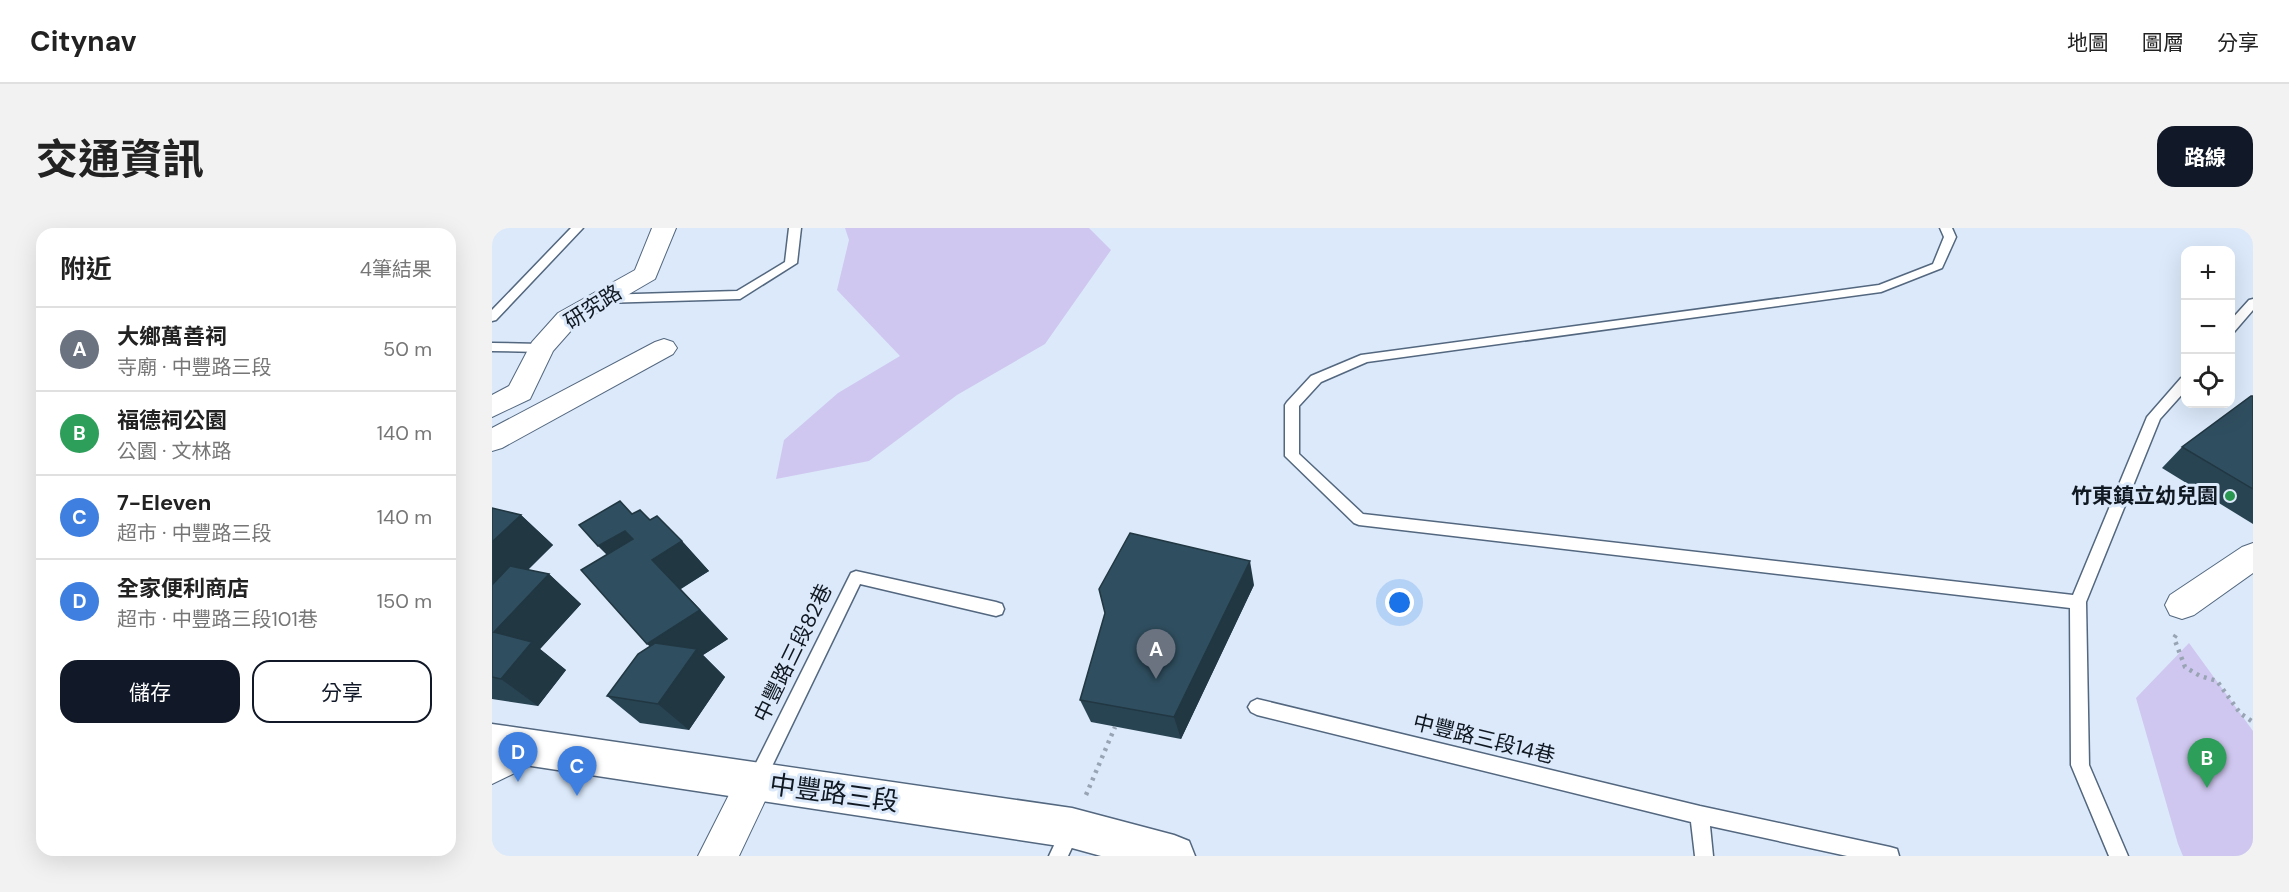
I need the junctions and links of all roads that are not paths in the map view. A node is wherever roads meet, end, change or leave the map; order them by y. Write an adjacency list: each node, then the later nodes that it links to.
1 (577, 228): 7 (lane)
2 (664, 228): 5 (street, 研究路)
3 (795, 228): 5 (lane)
4 (1946, 228): 16 (lane)
5 (602, 299): 10 (street, 研究路)
6 (2253, 303): 8 (lane)
7 (492, 317)
8 (2235, 323)
9 (492, 347): 10 (lane)
10 (541, 348): 13 (street, 研究路)
11 (664, 348): 14 (street)
12 (2181, 387): 16 (lane)
13 (492, 407)
14 (492, 441)
15 (2253, 556): 17 (street)
16 (2079, 602): 30 (lane)
17 (2182, 605)
18 (996, 609): 23 (lane, 中豐路三段82巷)
19 (1257, 707): 24 (lane, 中豐路三段14巷)
20 (492, 742): 21 (main road, 中豐路三段)
21 (531, 747): 22 (street); 23 (main road, 中豐路三段)
22 (492, 767)
23 (756, 782): 25 (main road, 中豐路三段); 26 (street)
24 (1700, 815): 28 (lane); 29 (lane, 中豐路三段14巷)
25 (1065, 842): 27 (main road, 中豐路三段)
26 (718, 856)
27 (1174, 856)
28 (1704, 856)
29 (1890, 856)
30 (2119, 856)

